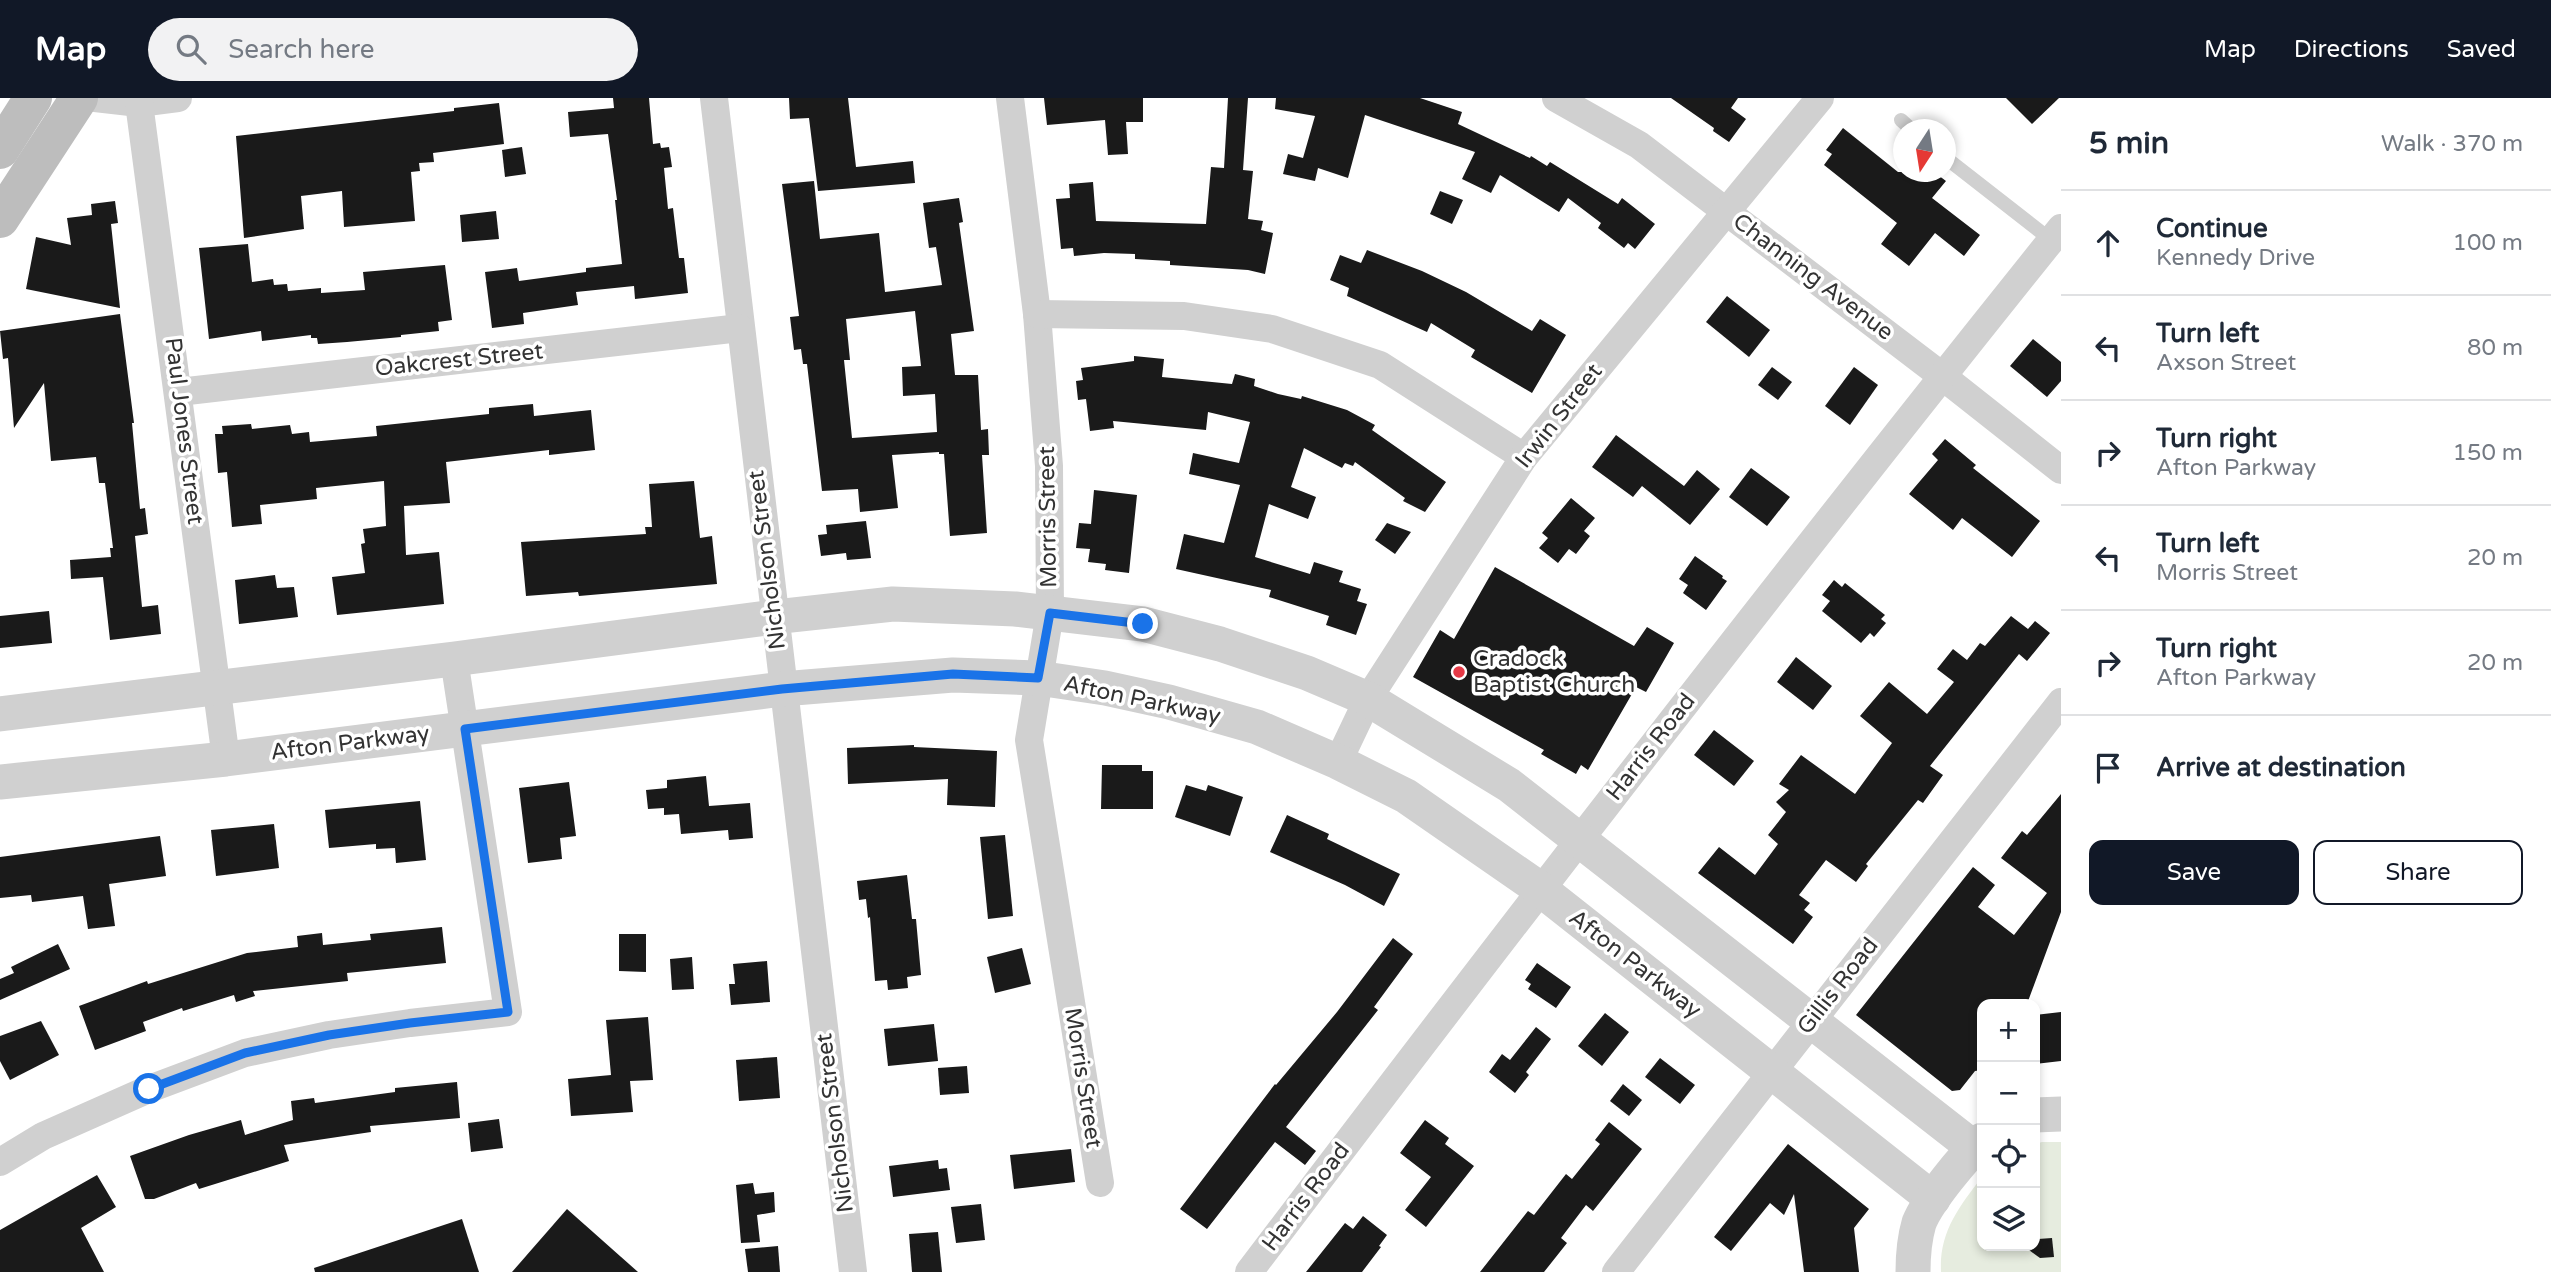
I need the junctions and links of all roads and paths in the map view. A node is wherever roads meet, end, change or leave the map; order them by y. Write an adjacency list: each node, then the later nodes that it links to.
1 (33, 98): 10 (main road)
2 (79, 98): 13 (main road)
3 (95, 98): 9 (street)
4 (178, 98): 9 (street)
5 (714, 98): 16 (street, Nicholson Street)
6 (1010, 98): 15 (street, Morris Street)
7 (1556, 98): 12 (street, Channing Avenue)
8 (1820, 98): 12 (street, Irwin Street)
9 (139, 103): 18 (street, Paul Jones Street)
10 (0, 150)
11 (1956, 166): 14 (lane)
12 (1725, 210): 17 (street, Channing Avenue); 19 (street, Irwin Street)
13 (0, 219)
14 (2056, 234): 17 (street, Harris Road)
15 (1038, 314): 19 (street); 21 (street, Morris Street)
16 (740, 328): 18 (street, Oakcrest Street); 22 (street, Nicholson Street)
17 (1942, 376): 20 (street, Channing Avenue); 34 (street, Harris Road)
18 (179, 392): 25 (street, Paul Jones Street)
19 (1524, 457): 27 (street, Irwin Street)
20 (2061, 470)
21 (1050, 613): 22 (street); 24 (street, Morris Street); 27 (street)
22 (775, 617): 23 (street); 26 (street, Nicholson Street)
23 (454, 659): 25 (street); 30 (street)
24 (1038, 678): 26 (street, Afton Parkway); 32 (street, Afton Parkway); 43 (street, Morris Street)
25 (217, 688): 29 (street); 31 (street, Paul Jones Street)
26 (782, 689): 30 (street, Afton Parkway); 45 (street, Nicholson Street)
27 (1368, 699): 32 (street, Irwin Street); 34 (street)
28 (2061, 702): 36 (street, Gillis Road)
29 (0, 715)
30 (465, 729): 31 (street, Afton Parkway); 42 (street)
31 (226, 759): 33 (street, Afton Parkway)
32 (1338, 762): 35 (street, Afton Parkway)
33 (0, 782)
34 (1579, 839): 35 (street, Harris Road); 36 (street)
35 (1540, 889): 37 (street, Afton Parkway); 46 (street, Harris Road)
36 (1810, 1021): 37 (street, Gillis Road); 40 (street)
37 (1772, 1073): 44 (street, Afton Parkway); 47 (street, Gillis Road)
38 (2061, 1114): 39 (street)
39 (2040, 1115)
40 (1977, 1143)
41 (1977, 1145): 44 (street)
42 (0, 1162)
43 (1100, 1183)
44 (1933, 1199): 48 (street)
45 (853, 1272)
46 (1249, 1272)
47 (1616, 1272)
48 (1913, 1272)

